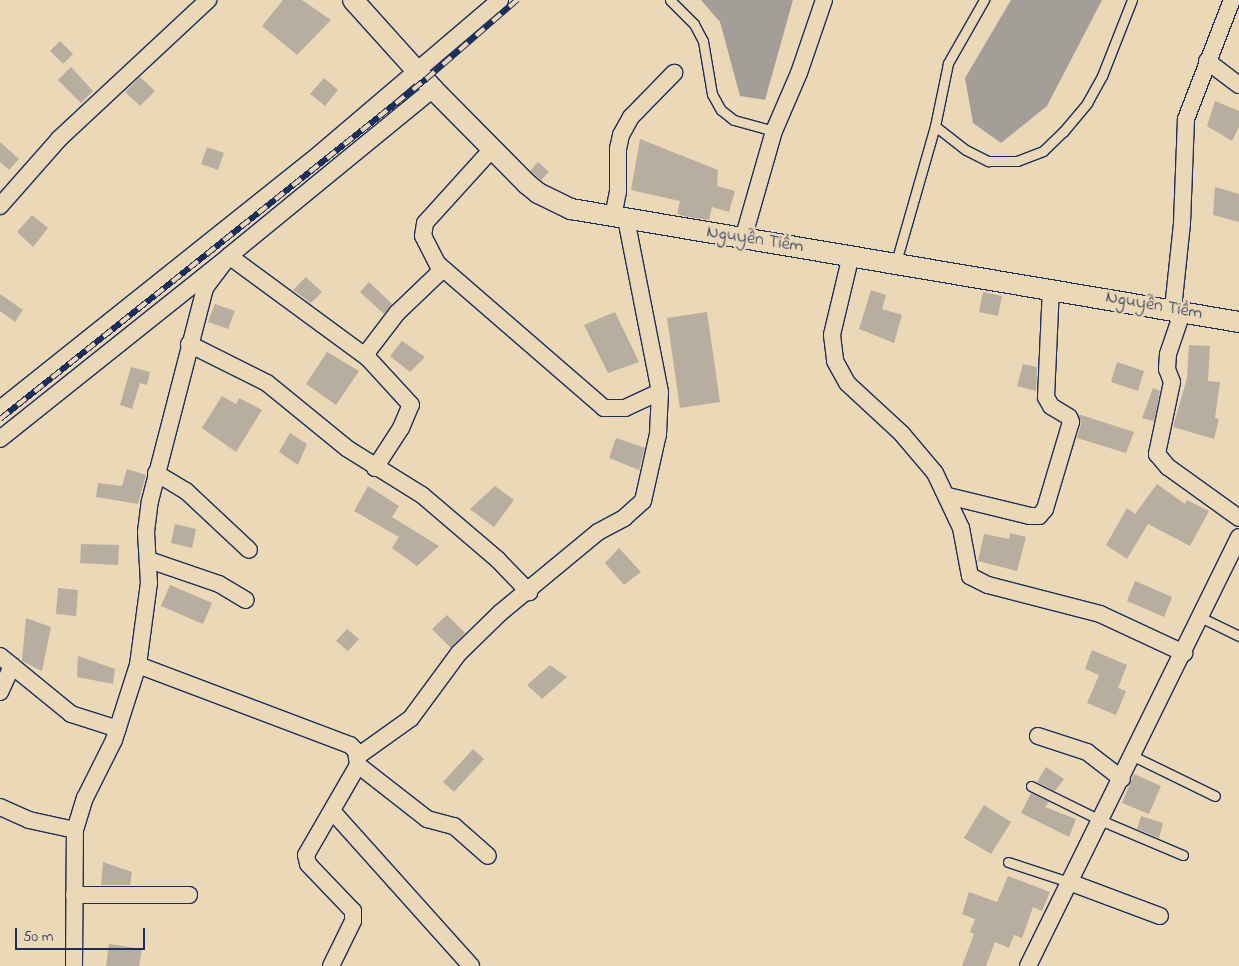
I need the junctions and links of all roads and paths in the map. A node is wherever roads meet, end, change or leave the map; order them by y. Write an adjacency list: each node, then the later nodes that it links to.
1 (208, 0): 17 (street)
2 (352, 0): 10 (street, Nguyễn Tiềm)
3 (500, 0): 10 (street)
4 (670, 0): 15 (lane)
5 (824, 0): 15 (street)
6 (984, 0): 14 (lane)
7 (1132, 0): 14 (lane)
8 (1232, 0): 9 (street)
9 (1208, 61): 12 (street); 25 (street)
10 (418, 71): 13 (street, Nguyễn Tiềm); 30 (street)
11 (674, 73): 18 (street)
12 (1237, 81)
13 (433, 89): 16 (street, Nguyễn Tiềm); 21 (street)
14 (935, 126): 22 (lane)
15 (774, 131): 19 (street)
16 (493, 148): 18 (street, Nguyễn Tiềm); 23 (street)
17 (2, 198)
18 (620, 218): 19 (street, Nguyễn Tiềm); 29 (street)
19 (742, 239): 20 (street, Nguyễn Tiềm)
20 (851, 255): 22 (street, Nguyễn Tiềm); 34 (street)
21 (229, 256): 27 (street); 28 (street); 31 (street)
22 (896, 262): 24 (street, Nguyễn Tiềm)
23 (439, 265): 28 (street); 29 (street)
24 (1052, 288): 25 (street, Nguyễn Tiềm); 34 (street)
25 (1178, 309): 26 (street, Nguyễn Tiềm); 35 (street)
26 (1239, 322)
27 (189, 344): 32 (street); 33 (street)
28 (368, 358): 32 (street)
29 (660, 392): 39 (street)
30 (0, 409)
31 (0, 439)
32 (376, 468): 39 (street)
33 (156, 473): 37 (street); 38 (street)
34 (948, 496): 43 (street)
35 (1239, 518)
36 (1239, 537): 41 (street)
37 (250, 550)
38 (149, 560): 40 (street); 45 (street)
39 (529, 592): 50 (street)
40 (246, 600)
41 (1202, 618): 42 (lane); 43 (street)
42 (1239, 636)
43 (1184, 653): 49 (street)
44 (6, 661): 46 (street); 47 (street)
45 (138, 666): 47 (street); 50 (street)
46 (0, 692)
47 (118, 730): 57 (street)
48 (1038, 736): 51 (street)
49 (1133, 756): 51 (street); 53 (lane)
50 (358, 761): 55 (street); 59 (street)
51 (1122, 778): 56 (street)
52 (1031, 786): 56 (lane)
53 (1215, 796)
54 (0, 807): 57 (street)
55 (333, 812): 66 (street); 67 (street)
56 (1100, 820): 58 (lane); 61 (street)
57 (75, 830): 62 (street)
58 (1183, 854)
59 (488, 856)
60 (1008, 862): 61 (lane)
61 (1069, 882): 64 (street); 68 (street)
62 (74, 895): 63 (street); 65 (street)
63 (189, 895)
64 (1160, 916)
65 (74, 966)
66 (331, 966)
67 (471, 966)
68 (1028, 966)

